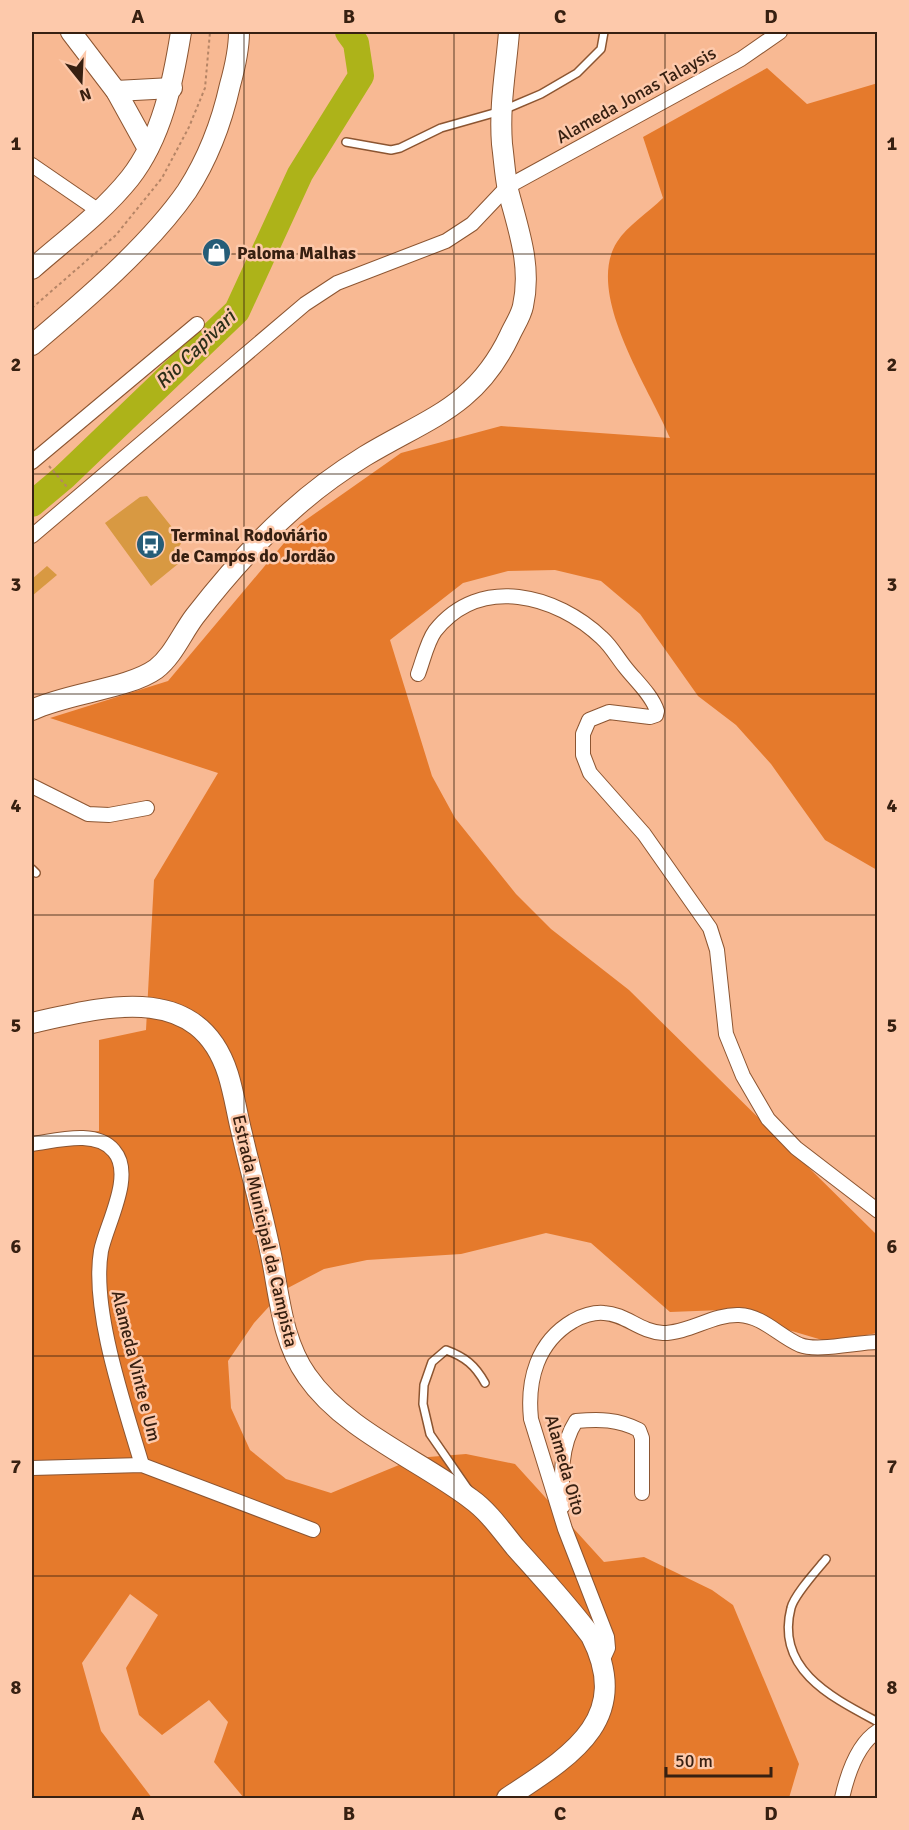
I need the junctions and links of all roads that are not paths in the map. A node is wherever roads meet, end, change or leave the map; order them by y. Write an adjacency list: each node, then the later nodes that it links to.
1 (71, 32): 8 (main road)
2 (181, 32): 7 (main road)
3 (239, 32): 17 (main road)
4 (509, 32): 9 (main road)
5 (604, 32): 9 (lane)
6 (780, 32): 13 (street, Alameda Jonas Talaysis)
7 (172, 88): 8 (main road); 11 (main road)
8 (116, 91): 11 (main road)
9 (501, 111): 10 (lane); 13 (main road)
10 (346, 142)
11 (148, 149): 14 (main road)
12 (32, 165): 14 (street)
13 (507, 187): 19 (street, Alameda Jonas Talaysis); 21 (main road)
14 (99, 211): 15 (main road)
15 (32, 269)
16 (197, 324): 18 (street)
17 (32, 345)
18 (32, 462)
19 (32, 536)
20 (418, 674): 26 (street)
21 (32, 710)
22 (32, 786): 23 (street)
23 (147, 808)
24 (32, 1023): 32 (main road, Estrada Municipal da Campista)
25 (32, 1144): 29 (street, Alameda Vinte e Um)
26 (878, 1211)
27 (878, 1342): 33 (street, Alameda Oito)
28 (485, 1383): 32 (lane)
29 (142, 1465): 30 (street); 34 (street)
30 (32, 1468)
31 (642, 1493): 33 (street)
32 (472, 1500): 36 (main road, Estrada Municipal da Campista)
33 (565, 1528): 36 (street, Alameda Oito)
34 (313, 1530)
35 (826, 1559): 37 (lane)
36 (603, 1659): 39 (main road, Estrada Municipal da Campista)
37 (878, 1722)
38 (878, 1731): 40 (street)
39 (507, 1798)
40 (842, 1798)

